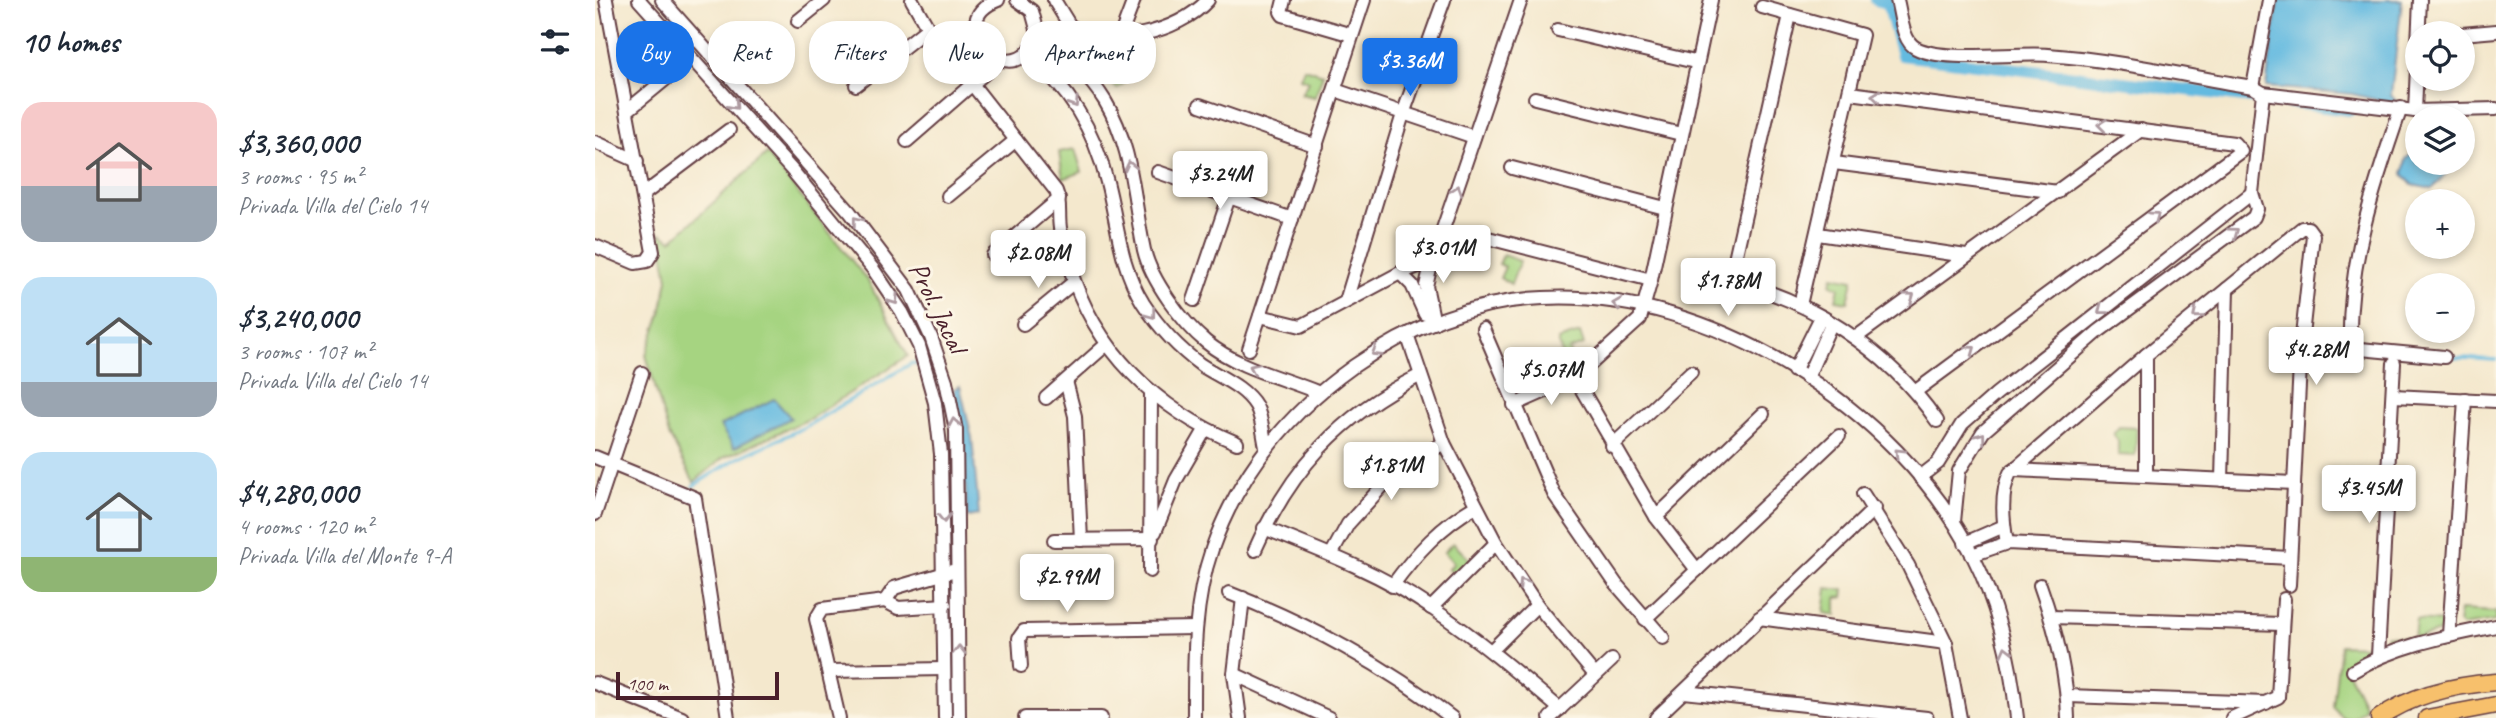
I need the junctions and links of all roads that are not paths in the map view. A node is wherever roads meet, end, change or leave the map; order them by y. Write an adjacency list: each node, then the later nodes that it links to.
1 (606, 0): 48 (street)
2 (639, 0): 63 (street, Prol. Jacal, one-way to 63)
3 (662, 0): 60 (street, Prol. Jacal)
4 (824, 0): 21 (street)
5 (912, 0): 22 (street)
6 (998, 0): 23 (street)
7 (1017, 0): 24 (street)
8 (1134, 0): 26 (street)
9 (1208, 0): 28 (street)
10 (1284, 0): 33 (street)
11 (1364, 0): 33 (street)
12 (1444, 0): 50 (street)
13 (1521, 0): 54 (street)
14 (1711, 0): 34 (street)
15 (1897, 0): 41 (street)
16 (2269, 0): 41 (street)
17 (2420, 0): 27 (street)
18 (1056, 1): 25 (street)
19 (1762, 7): 20 (street)
20 (1790, 15): 42 (street); 86 (street)
21 (798, 21)
22 (924, 21)
23 (977, 21)
24 (1035, 21)
25 (1067, 21)
26 (1126, 21)
27 (2418, 21)
28 (1156, 30)
29 (1558, 30): 34 (street)
30 (2496, 31): 32 (street)
31 (923, 32): 38 (street)
32 (2475, 33)
33 (1352, 35): 40 (street)
34 (1695, 62): 53 (street)
35 (660, 84): 48 (street)
36 (1060, 84): 125 (street, one-way to 125)
37 (1092, 84): 111 (street, one-way to 37)
38 (856, 85)
39 (974, 85): 55 (street); 56 (street)
40 (1335, 90): 50 (street); 58 (street)
41 (2258, 90): 45 (street); 66 (street)
42 (1850, 93): 52 (street, one-way to 42); 61 (street)
43 (1535, 98): 53 (street)
44 (1200, 105): 58 (street)
45 (2401, 108): 46 (street); 101 (street)
46 (2405, 109)
47 (2496, 109): 49 (street)
48 (628, 110): 59 (street)
49 (2475, 110)
50 (1403, 114): 54 (street); 85 (street)
51 (729, 130): 67 (street)
52 (2141, 130): 65 (street); 110 (street, one-way to 52)
53 (1681, 134): 71 (street)
54 (1474, 137): 78 (street, one-way to 54)
55 (1016, 140): 68 (street); 70 (street)
56 (907, 141)
57 (595, 142): 59 (street)
58 (1317, 146): 72 (street)
59 (636, 160): 67 (street)
60 (803, 160): 63 (street); 151 (street, Prol. Jacal, one-way to 60)
61 (1834, 163): 65 (street); 73 (street)
62 (1512, 168): 71 (street)
63 (791, 169): 154 (street, Prol. Jacal, one-way to 154)
64 (1158, 172): 69 (street)
65 (2058, 192): 77 (street)
66 (2252, 193): 83 (street); 89 (street, one-way to 66)
67 (644, 194): 75 (street)
68 (948, 197)
69 (1229, 197): 72 (street); 84 (street)
70 (1059, 199): 76 (street); 81 (street)
71 (1665, 208): 80 (street)
72 (1293, 219): 90 (street)
73 (1818, 234): 77 (street); 86 (street)
74 (1487, 238): 80 (street)
75 (595, 246)
76 (993, 255)
77 (1966, 256): 96 (street, one-way to 77)
78 (1432, 261): 79 (street); 87 (street)
79 (1400, 274): 85 (street); 87 (street)
80 (1651, 280): 88 (street)
81 (1074, 282): 92 (street); 97 (street)
82 (2227, 289): 99 (street, one-way to 99); 131 (street); 132 (street)
83 (2122, 295): 89 (street); 129 (street, one-way to 129)
84 (1194, 300)
85 (1346, 301): 90 (street)
86 (1800, 306): 91 (street)
87 (1425, 307): 93 (street)
88 (1643, 307): 93 (street, one-way to 93); 103 (street); 107 (street)
89 (2130, 307): 138 (street, one-way to 89)
90 (1260, 316): 98 (street)
91 (1826, 321): 96 (street); 100 (street)
92 (1023, 324)
93 (1431, 324): 95 (street)
94 (1483, 329): 117 (street)
95 (1408, 338): 106 (street); 111 (street, one-way to 111)
96 (1855, 338): 110 (street)
97 (1107, 344): 109 (street); 112 (street)
98 (1249, 349)
99 (2146, 355): 128 (street); 130 (street)
100 (1809, 357): 103 (street); 108 (street)
101 (2444, 357)
102 (2394, 362): 113 (street)
103 (1794, 370): 108 (street)
104 (1691, 372): 124 (street)
105 (642, 373): 127 (street)
106 (1419, 376): 123 (street); 140 (street)
107 (1575, 378): 117 (street); 124 (street)
108 (1807, 378): 129 (street, one-way to 108)
109 (1066, 381): 114 (street); 143 (street)
110 (1916, 391): 119 (street)
111 (1317, 392): 125 (street)
112 (1151, 394): 120 (street); 141 (street)
113 (2393, 396): 115 (street); 175 (street)
114 (1046, 398)
115 (2465, 400): 116 (street); 171 (street)
116 (2496, 401)
117 (1514, 405): 167 (street)
118 (1763, 414): 137 (street)
119 (1937, 421)
120 (1206, 430): 122 (street); 141 (street)
121 (1839, 436): 153 (street)
122 (1237, 443)
123 (1444, 443): 134 (street); 149 (street)
124 (1612, 446): 137 (street)
125 (1266, 447): 170 (street)
126 (595, 457): 127 (street)
127 (612, 464): 136 (street); 191 (street)
128 (2013, 470): 130 (street); 139 (street)
129 (1920, 477): 138 (street)
130 (2146, 477): 131 (street)
131 (2223, 481): 132 (street)
132 (2294, 484): 150 (street)
133 (1863, 494): 135 (street)
134 (1476, 506): 145 (street); 156 (street)
135 (1875, 508): 166 (street); 173 (street)
136 (595, 514)
137 (1656, 517): 153 (street)
138 (1954, 522): 144 (street)
139 (2004, 526): 144 (street); 146 (street)
140 (1264, 528): 147 (street); 149 (street)
141 (1152, 539): 143 (street); 152 (street)
142 (1054, 540): 143 (street)
143 (1081, 540)
144 (1971, 540): 148 (street)
145 (1496, 543): 162 (street, one-way to 145); 164 (street)
146 (2007, 543): 148 (street); 150 (street)
147 (1255, 550)
148 (1977, 552): 204 (street, one-way to 148)
149 (1331, 555): 156 (street)
150 (2290, 558): 155 (street)
151 (959, 569): 154 (street); 194 (street, Prol. Jacal, one-way to 151)
152 (1150, 570)
153 (1697, 570): 167 (street)
154 (945, 572): 161 (street); 163 (street, Prol. Jacal)
155 (2289, 585)
156 (1392, 586): 164 (street)
157 (2040, 586): 165 (street)
158 (1229, 593): 159 (street)
159 (1243, 598): 181 (street); 200 (street)
160 (2284, 599): 168 (street)
161 (885, 601): 163 (street); 179 (street)
162 (1537, 604): 174 (street); 182 (street)
163 (945, 605): 178 (street, Prol. Jacal)
164 (1431, 608): 174 (street)
165 (2051, 617): 168 (street); 186 (street)
166 (1759, 618): 173 (street); 185 (street)
167 (1645, 619): 172 (street)
168 (2282, 624): 187 (street)
169 (2496, 626): 171 (street)
170 (1195, 628): 177 (street); 197 (street)
171 (2449, 635): 175 (street)
172 (1663, 638)
173 (1946, 643): 203 (street)
174 (1491, 651): 189 (street)
175 (2378, 656): 180 (street)
176 (1612, 660): 182 (street)
177 (1021, 666)
178 (944, 669): 179 (street); 193 (street, Prol. Jacal)
179 (830, 671): 192 (street)
180 (2353, 671)
181 (1234, 674): 198 (street); 199 (street)
182 (1595, 675): 189 (street)
183 (2493, 682): 188 (main road); 207 (main road)
184 (595, 683): 190 (street)
185 (1684, 692): 201 (street); 202 (street)
186 (2068, 696): 187 (street); 205 (street)
187 (2266, 703): 206 (street)
188 (2494, 705): 208 (main road)
189 (1555, 713)
190 (683, 718)
191 (728, 718)
192 (839, 718)
193 (945, 718)
194 (959, 718)
195 (1025, 718): 196 (street)
196 (1101, 718)
197 (1193, 718)
198 (1240, 718)
199 (1329, 718)
200 (1452, 718)
201 (1655, 718)
202 (1927, 718)
203 (1960, 718)
204 (2017, 718)
205 (2068, 718)
206 (2232, 718)
207 (2379, 718)
208 (2427, 718)

